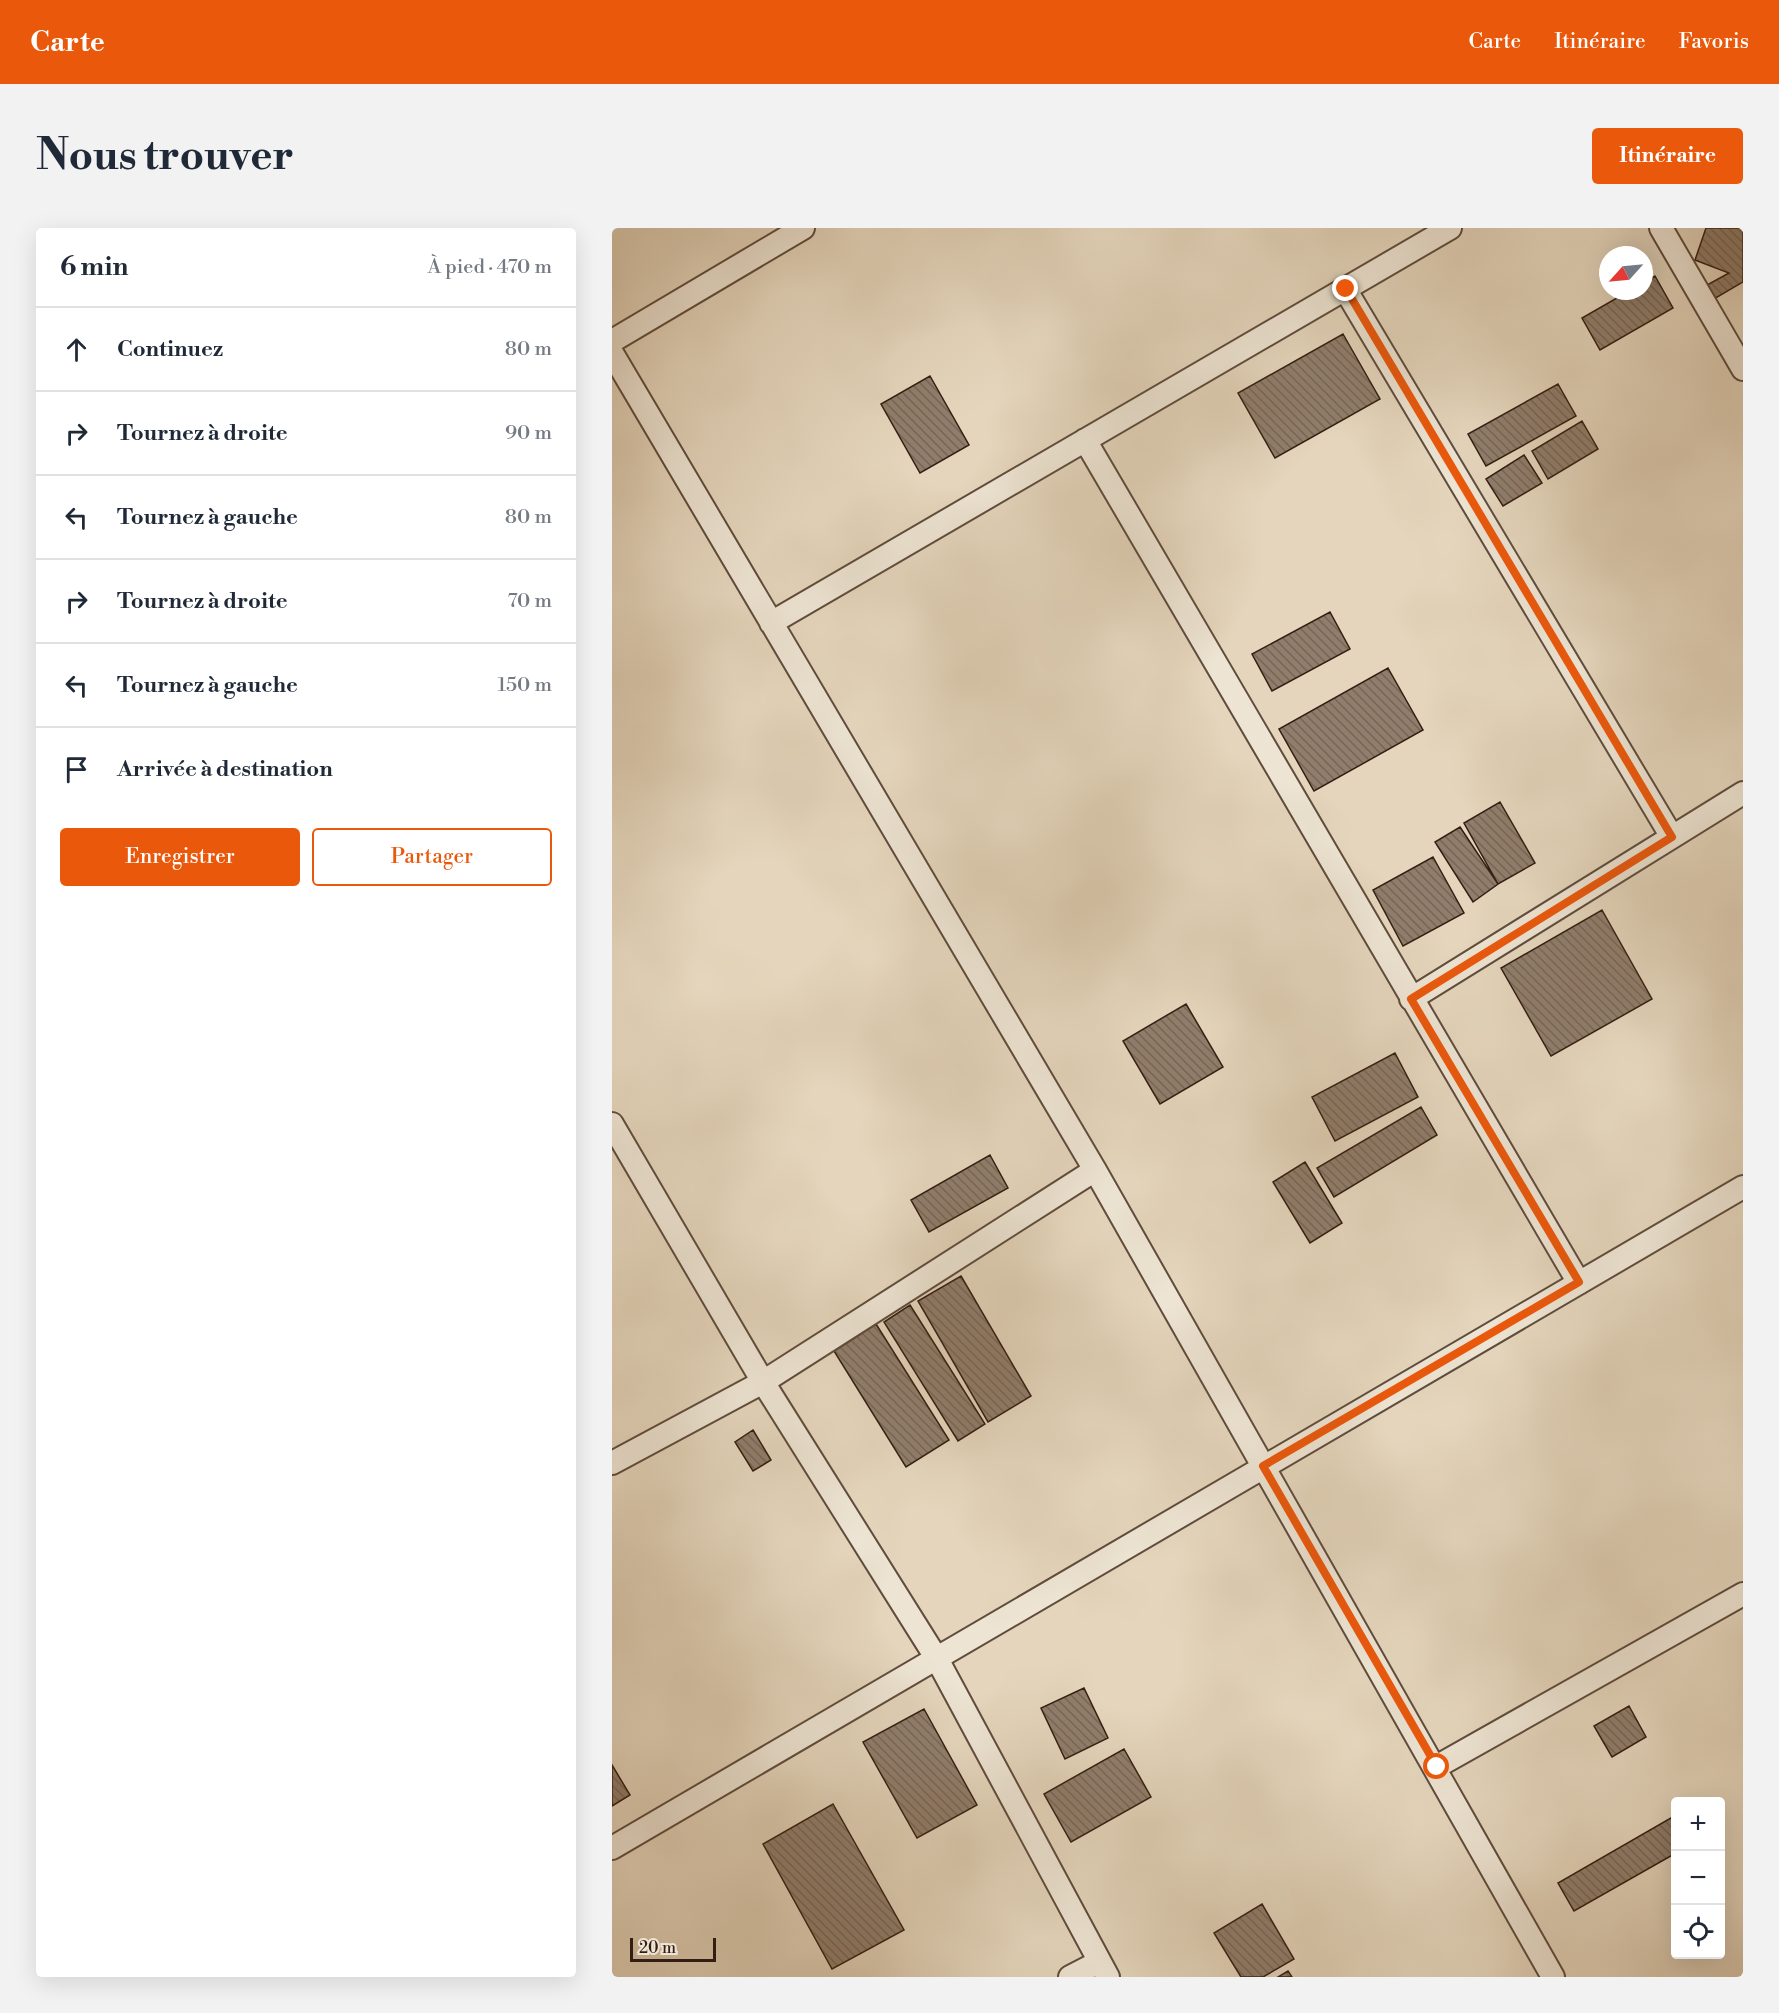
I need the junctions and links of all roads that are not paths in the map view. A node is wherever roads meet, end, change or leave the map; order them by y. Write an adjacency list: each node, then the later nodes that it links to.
1 (803, 228): 5 (street)
2 (1450, 228): 4 (street)
3 (1661, 228): 7 (street)
4 (1346, 289): 8 (street); 11 (street)
5 (612, 341)
6 (612, 353): 9 (street)
7 (1743, 369)
8 (1085, 440): 9 (street); 12 (street)
9 (771, 623): 14 (street)
10 (1743, 793): 11 (street)
11 (1672, 837): 12 (street)
12 (1411, 999): 16 (street)
13 (612, 1124): 17 (street)
14 (1095, 1170): 17 (street); 19 (street)
15 (1743, 1187): 16 (street)
16 (1579, 1282): 19 (street)
17 (763, 1382): 18 (street); 21 (street)
18 (612, 1463)
19 (1263, 1466): 21 (street); 22 (street)
20 (1739, 1604): 22 (street)
21 (937, 1659): 23 (street); 24 (street)
22 (1437, 1767): 26 (street)
23 (612, 1848)
24 (1103, 1970): 25 (street)
25 (1070, 1977)
26 (1553, 1977)

